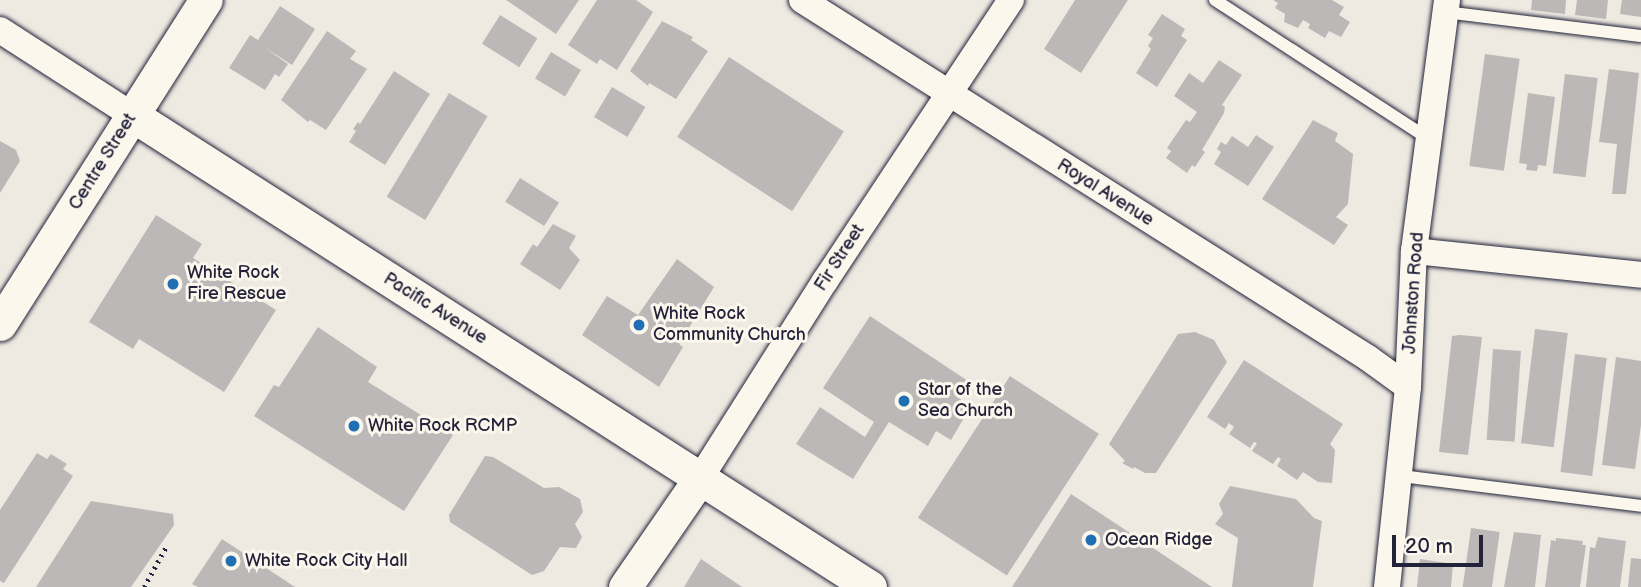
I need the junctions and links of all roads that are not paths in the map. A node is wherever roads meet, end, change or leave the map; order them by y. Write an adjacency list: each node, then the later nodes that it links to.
1 (206, 0): 9 (street, Centre Street)
2 (802, 0): 8 (street, Royal Avenue)
3 (1011, 0): 8 (street, Fir Street)
4 (1215, 0): 10 (lane)
5 (1446, 6): 7 (lane); 10 (street, Johnston Road)
6 (0, 30): 9 (street, Pacific Avenue)
7 (1641, 36)
8 (950, 94): 14 (street, Royal Avenue); 16 (street, Fir Street)
9 (132, 115): 13 (street, Centre Street); 16 (street, Pacific Avenue)
10 (1429, 139): 11 (street, Johnston Road)
11 (1415, 251): 12 (street); 14 (street, Johnston Road)
12 (1641, 275)
13 (4, 310)
14 (1408, 387): 15 (street, Johnston Road)
15 (1401, 476): 17 (lane); 20 (street, Johnston Road)
16 (701, 477): 18 (street, Fir Street); 19 (street, Pacific Avenue)
17 (1641, 506)
18 (625, 587)
19 (870, 587)
20 (1387, 587)

